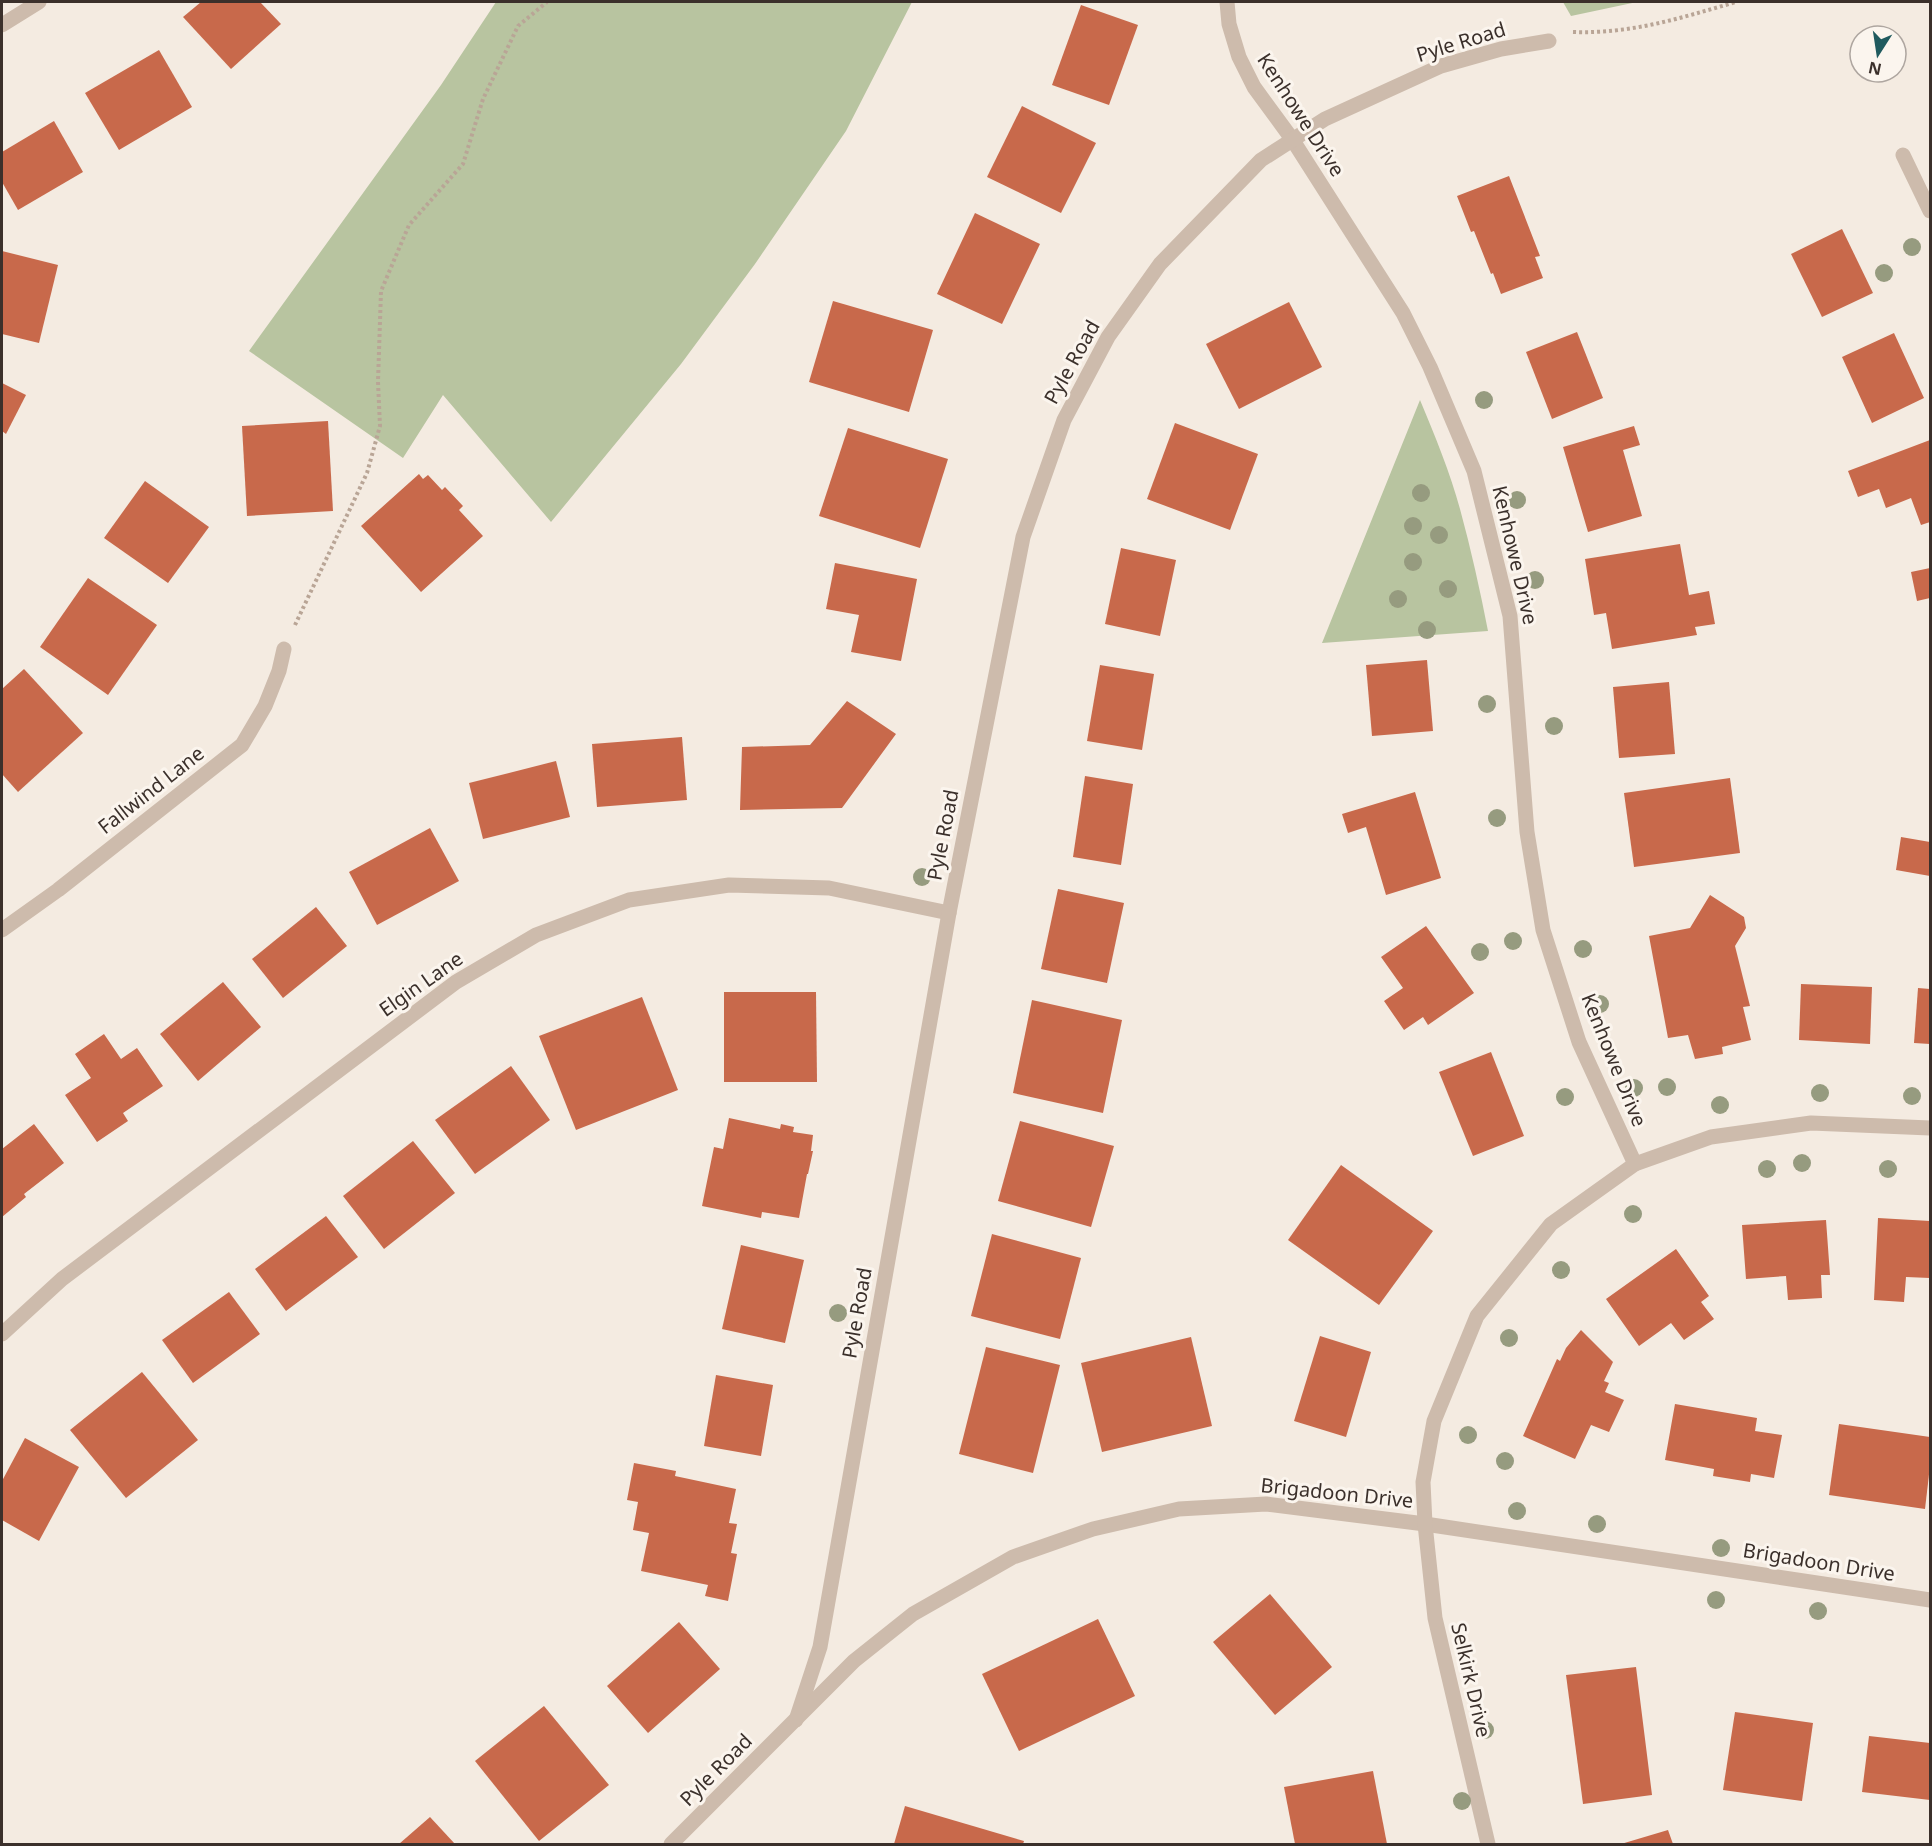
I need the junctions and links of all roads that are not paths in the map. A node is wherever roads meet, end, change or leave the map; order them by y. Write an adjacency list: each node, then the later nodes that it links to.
1 (39, 2): 3 (street)
2 (1227, 2): 5 (street, Kenhowe Drive)
3 (2, 26)
4 (1549, 41): 5 (street, Pyle Road)
5 (1292, 140): 9 (street, Pyle Road); 12 (street, Kenhowe Drive)
6 (1903, 155): 7 (street)
7 (1930, 211)
8 (284, 649): 10 (street, Fallwind Lane)
9 (949, 914): 13 (street, Elgin Lane); 16 (street, Pyle Road)
10 (2, 930)
11 (1930, 1128): 12 (street, Selkirk Drive)
12 (1635, 1164): 14 (street, Selkirk Drive)
13 (2, 1334)
14 (1425, 1524): 15 (street, Brigadoon Drive); 16 (street, Brigadoon Drive); 18 (street, Selkirk Drive)
15 (1930, 1600)
16 (796, 1720): 17 (street, Pyle Road)
17 (671, 1845)
18 (1488, 1845)

